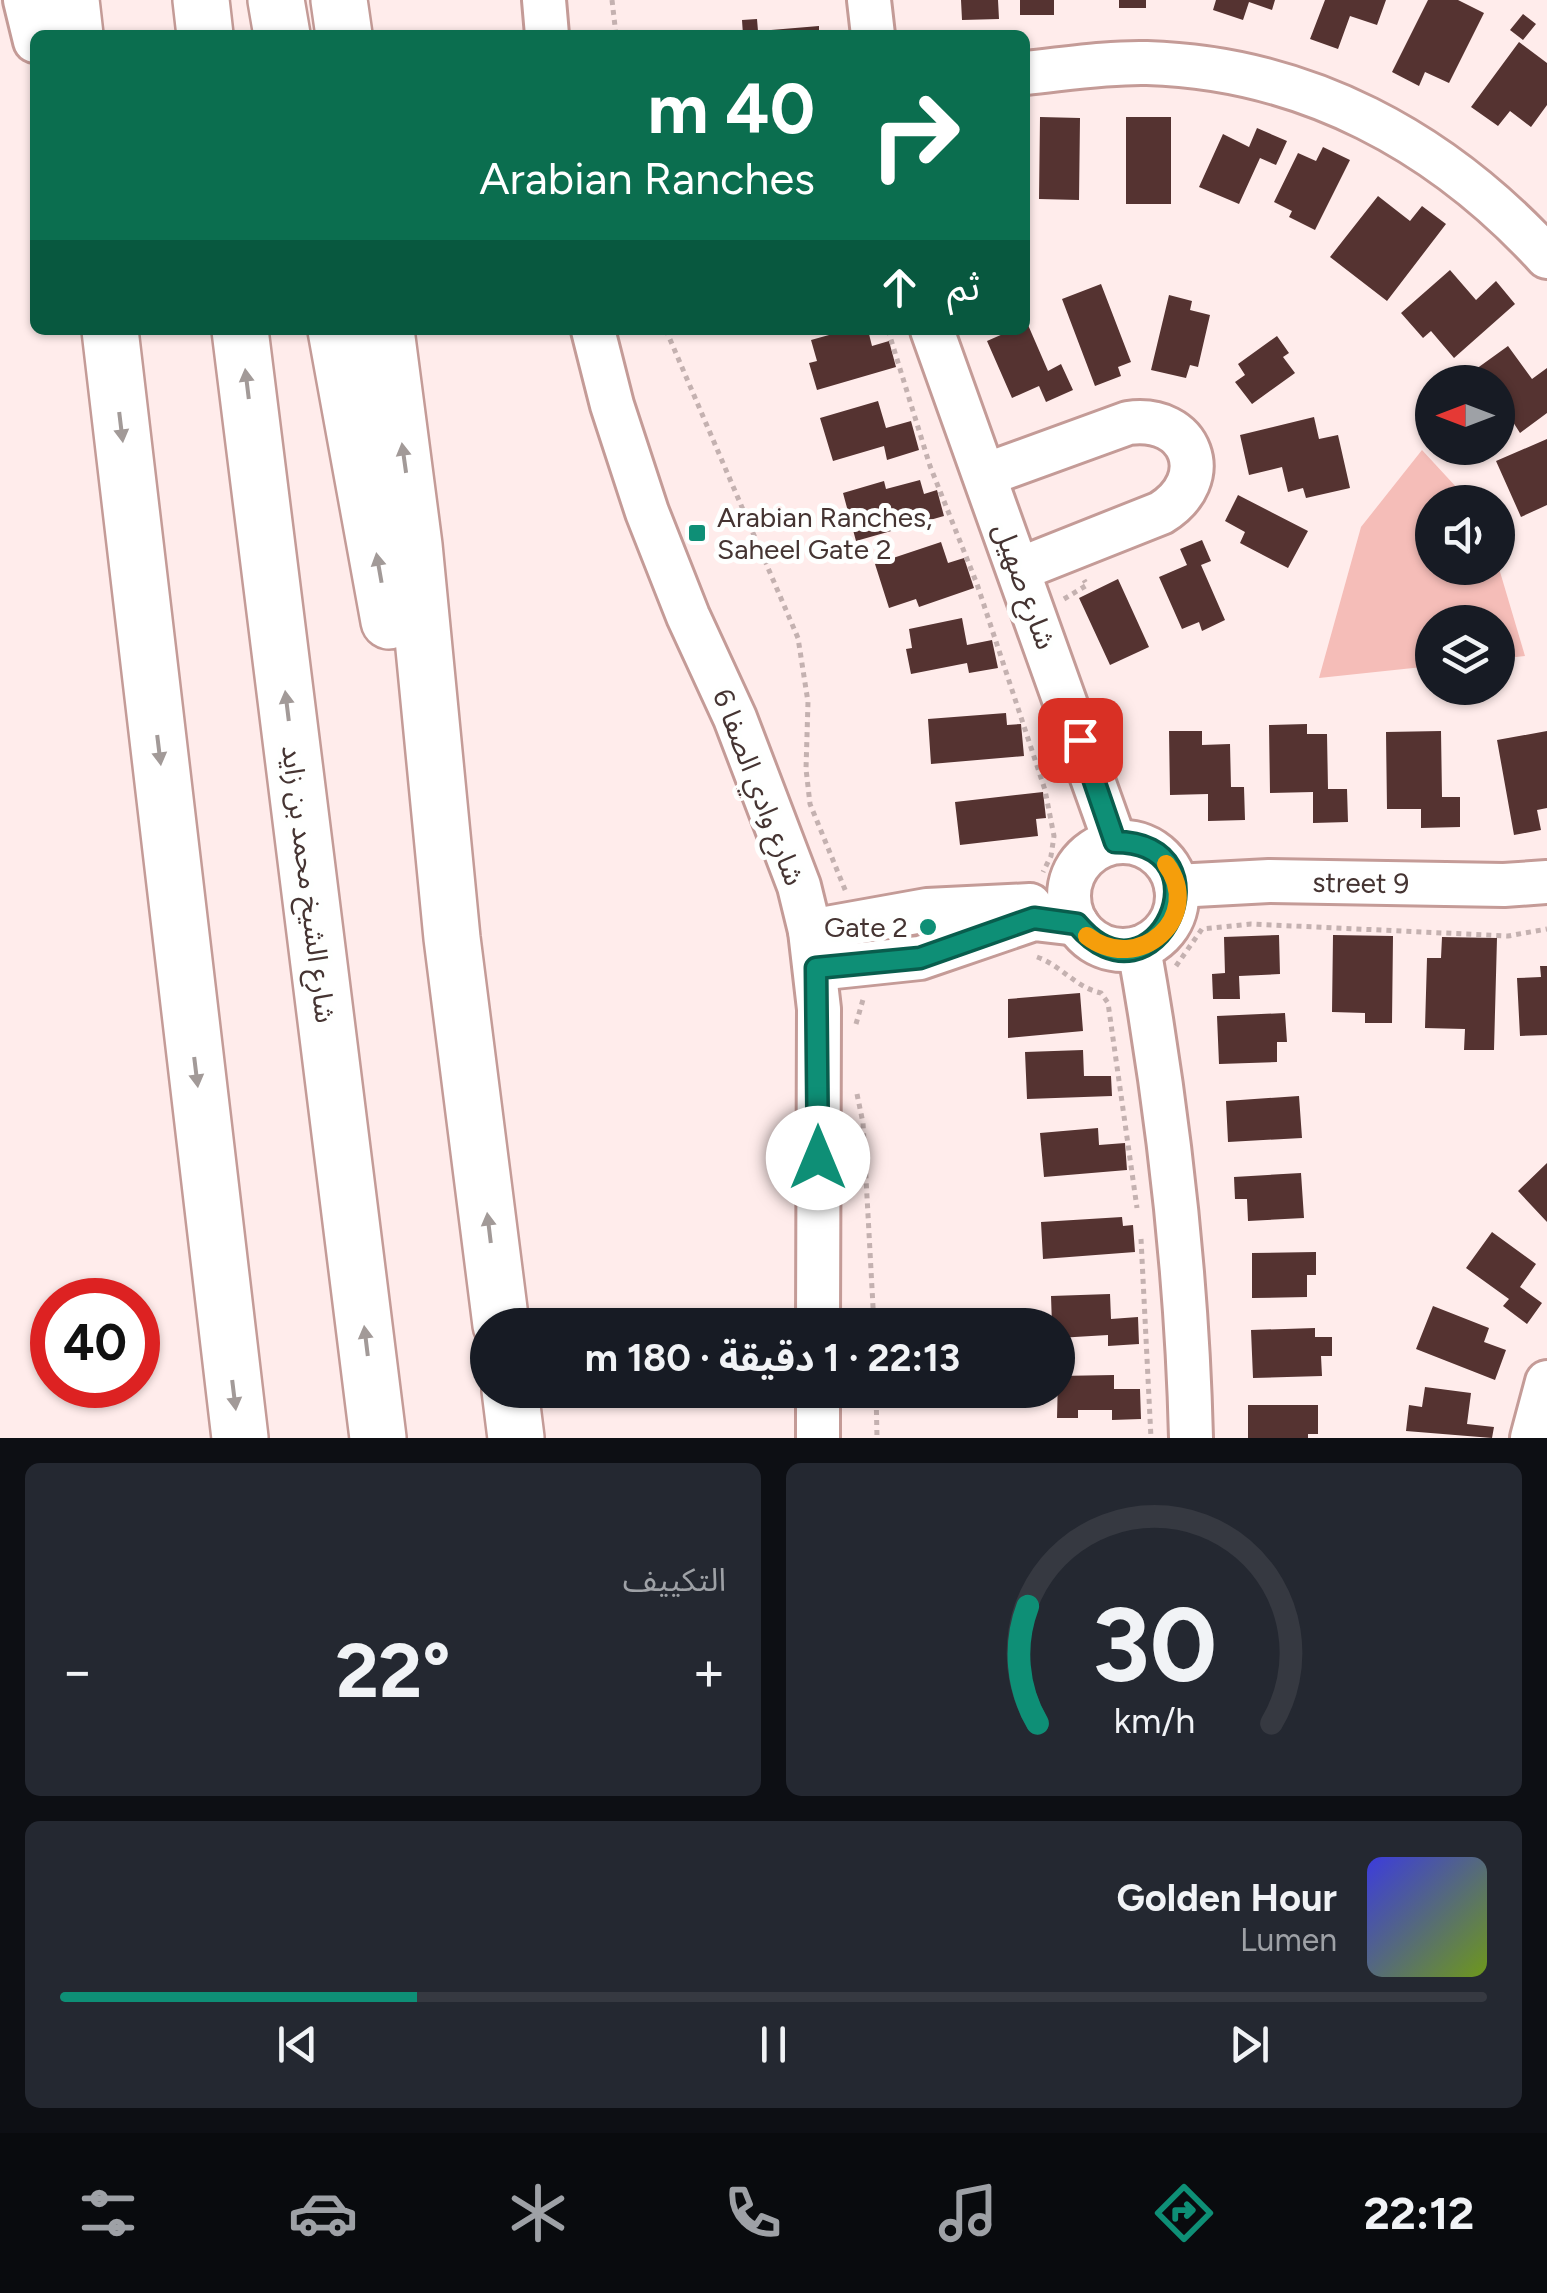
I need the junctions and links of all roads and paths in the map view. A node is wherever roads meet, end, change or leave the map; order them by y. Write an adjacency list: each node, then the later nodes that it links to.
1 (25, 0): 9 (street)
2 (71, 0): 10 (highway)
3 (201, 0): 11 (highway)
4 (276, 0): 12 (highway)
5 (339, 0): 13 (highway)
6 (544, 0): 14 (street)
7 (612, 0): 15 (path)
8 (868, 0): 16 (street)
9 (32, 30)
10 (74, 30)
11 (204, 30)
12 (281, 30)
13 (343, 30)
14 (547, 30)
15 (615, 30)
16 (872, 30)
17 (1030, 73): 18 (street)
18 (1547, 257)
19 (111, 335): 52 (highway, one-way to 52)
20 (241, 335): 53 (highway, شارع الشيخ محمد بن زايد, one-way to 20)
21 (337, 335): 36 (highway, one-way to 21)
22 (387, 335): 36 (highway, one-way to 22)
23 (594, 335): 38 (street, شارع وادي الصفا 6)
24 (668, 335): 39 (path)
25 (890, 335): 34 (path)
26 (934, 335): 27 (street, شارع صهيل)
27 (985, 475): 28 (street); 29 (street, شارع صهيل)
28 (1068, 550): 29 (street); 30 (path)
29 (1020, 569): 31 (street, شارع صهيل)
30 (1055, 606)
31 (1129, 836): 32 (path); 32 (street); 34 (street)
32 (1175, 873): 33 (street, street 9); 37 (street)
33 (1547, 882)
34 (1061, 898): 37 (street); 39 (street)
35 (1547, 929): 41 (path)
36 (452, 938): 45 (highway, one-way to 36)
37 (1138, 948): 41 (street)
38 (813, 950): 39 (street); 46 (street, شارع وادي الصفا 6)
39 (861, 950): 43 (path)
40 (1032, 956): 42 (path)
41 (1150, 1014): 42 (path); 58 (street)
42 (1109, 1021): 57 (path)
43 (855, 1027)
44 (856, 1087): 47 (path)
45 (500, 1308)
46 (818, 1308)
47 (873, 1308)
48 (1547, 1382): 59 (street)
49 (512, 1408): 54 (highway)
50 (818, 1408): 55 (street)
51 (876, 1408): 56 (path)
52 (240, 1438)
53 (378, 1438)
54 (516, 1438)
55 (818, 1438)
56 (877, 1438)
57 (1151, 1438)
58 (1191, 1438)
59 (1532, 1438)

